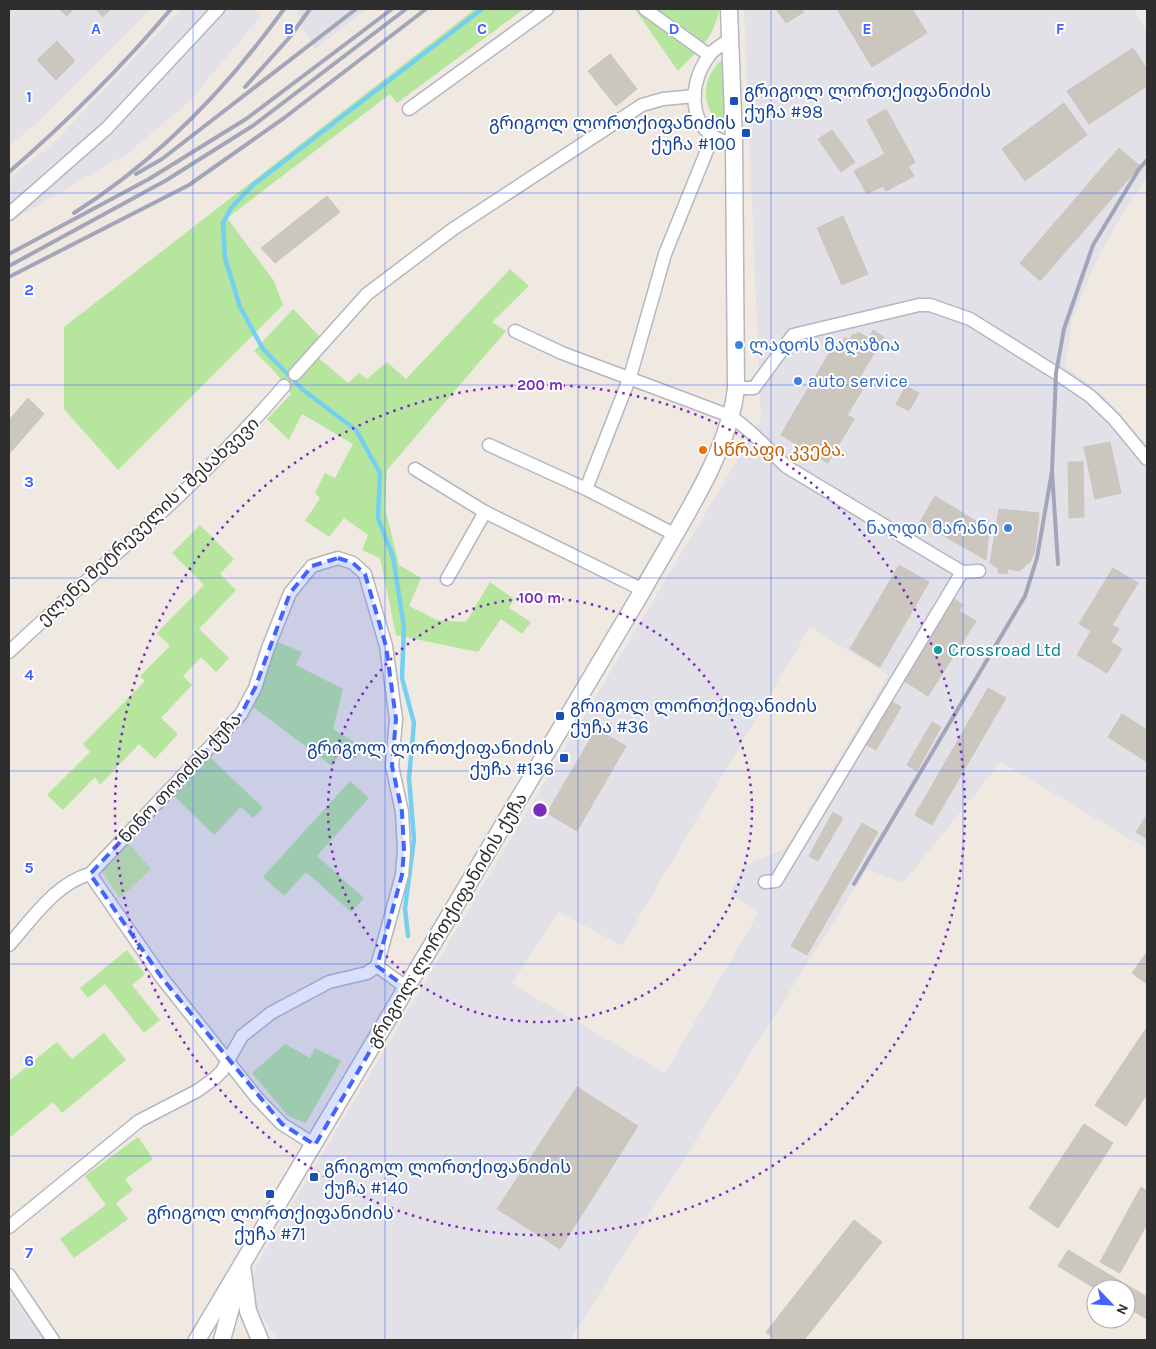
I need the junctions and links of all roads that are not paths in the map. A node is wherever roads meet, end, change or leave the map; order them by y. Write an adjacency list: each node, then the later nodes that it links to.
1 (218, 9): 11 (street)
2 (547, 9): 8 (street)
3 (645, 9): 6 (street)
4 (729, 9): 5 (street, გრიგოლ ლორთქიფანიძის ქუჩა)
5 (730, 39): 6 (street); 10 (street, გრიგოლ ლორთქიფანიძის ქუჩა)
6 (709, 55): 7 (street)
7 (695, 96): 9 (street); 13 (street)
8 (409, 109)
9 (712, 138): 10 (street); 14 (street)
10 (734, 144): 16 (street, გრიგოლ ლორთქიფანიძის ქუჩა)
11 (9, 214)
12 (515, 331): 14 (street)
13 (295, 374)
14 (630, 377): 17 (street); 21 (street)
15 (284, 386): 28 (street, ელენე მეტრეველის I შესახვევი)
16 (736, 388): 17 (street, გრიგოლ ლორთქიფანიძის ქუჩა); 19 (street)
17 (730, 416): 23 (street, გრიგოლ ლორთქიფანიძის ქუჩა); 25 (street)
18 (489, 445): 21 (street)
19 (1147, 459)
20 (416, 469): 22 (street)
21 (586, 489): 23 (street)
22 (485, 512): 26 (street); 27 (street)
23 (674, 534): 27 (street, გრიგოლ ლორთქიფანიძის ქუჩა)
24 (979, 571): 25 (street)
25 (962, 572): 30 (street)
26 (447, 580)
27 (643, 590): 33 (street, გრიგოლ ლორთქიფანიძის ქუჩა)
28 (9, 652)
29 (90, 874): 31 (street, ნინო თოიძის ქუჩა); 32 (street, ნინო თოიძის ქუჩა); 34 (street)
30 (765, 882)
31 (9, 945)
32 (377, 966): 33 (street); 34 (street)
33 (407, 988): 35 (street, გრიგოლ ლორთქიფანიძის ქუჩა)
34 (228, 1061): 35 (street); 36 (street)
35 (315, 1146): 37 (street, გრიგოლ ლორთქიფანიძის ქუჩა)
36 (9, 1227)
37 (242, 1265): 40 (street, გრიგოლ ლორთქიფანიძის ქუჩა); 41 (street, გრიგოლ ლორთქიფანიძის ქუჩა); 42 (street)
38 (9, 1275): 39 (street)
39 (53, 1340)
40 (197, 1340)
41 (222, 1340)
42 (260, 1340)

